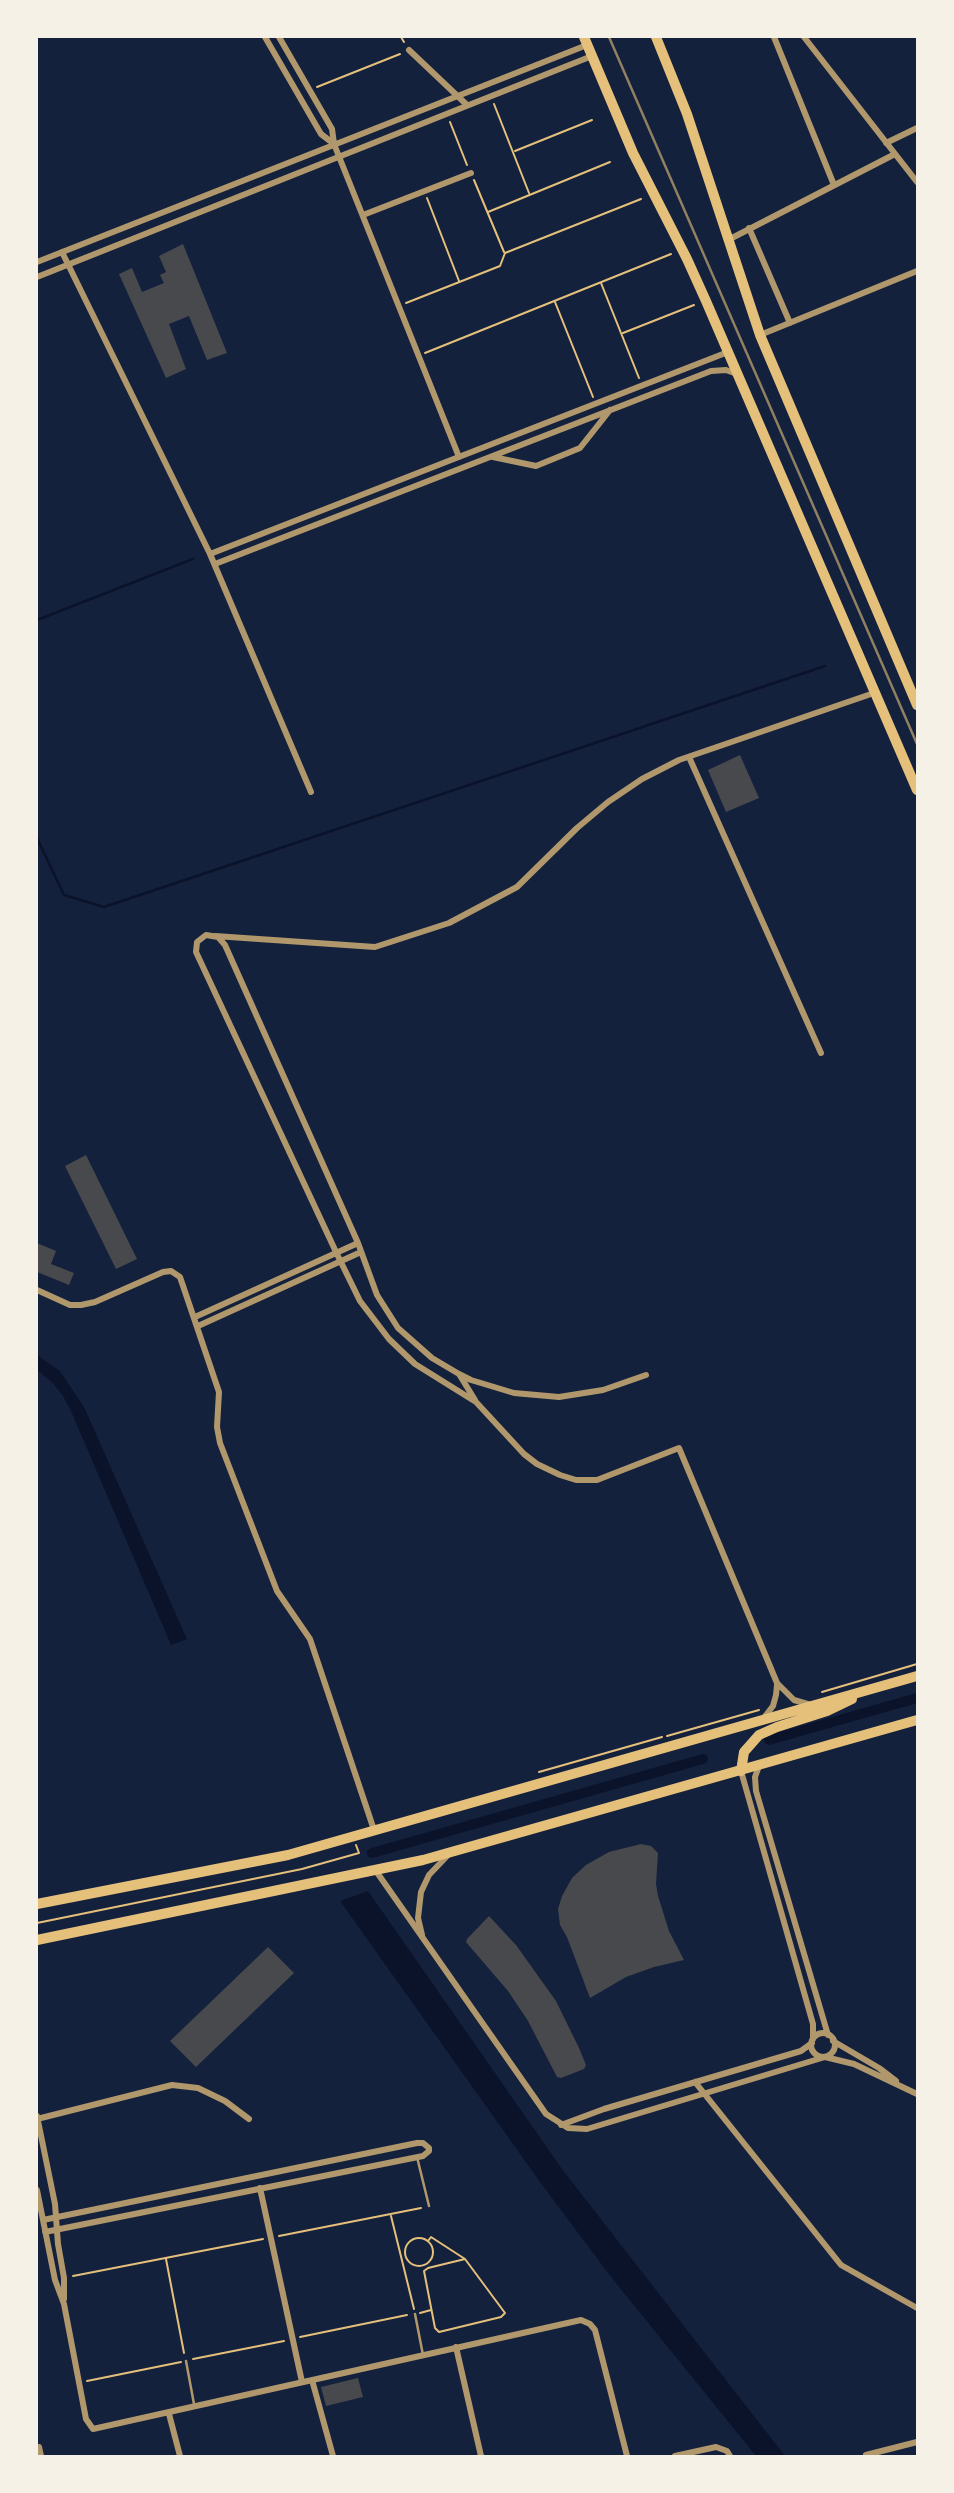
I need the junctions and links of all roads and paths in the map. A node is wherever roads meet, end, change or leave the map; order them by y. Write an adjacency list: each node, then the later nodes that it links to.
1 (265, 37): 16 (street)
2 (279, 37): 9 (street)
3 (656, 37): 31 (main road)
4 (774, 37): 24 (street)
5 (804, 37): 17 (street)
6 (586, 41): 8 (main road); 10 (street)
7 (409, 50): 9 (path); 10 (street)
8 (592, 56): 11 (street); 47 (main road)
9 (310, 90): 16 (street)
10 (457, 96): 12 (street); 16 (street)
11 (491, 96): 12 (street); 18 (path)
12 (467, 106): 13 (street)
13 (446, 114): 20 (street); 22 (path)
14 (592, 120): 18 (path)
15 (917, 128): 17 (street)
16 (334, 144): 20 (street); 32 (street)
17 (886, 144): 19 (street)
18 (513, 152): 26 (path)
19 (895, 154): 23 (street); 24 (street)
20 (340, 156): 29 (street); 36 (street)
21 (610, 162): 26 (path)
22 (471, 173): 25 (street); 28 (path)
23 (917, 182)
24 (834, 185): 30 (street)
25 (425, 191): 29 (street); 39 (path)
26 (529, 194): 28 (path)
27 (641, 199): 33 (path)
28 (487, 212): 33 (path)
29 (363, 215): 42 (street)
30 (749, 228): 31 (street); 44 (street)
31 (728, 240): 46 (main road)
32 (62, 252): 35 (street); 36 (street)
33 (505, 253): 39 (path)
34 (671, 254): 40 (path)
35 (37, 262)
36 (68, 264): 38 (street); 55 (street)
37 (917, 271): 44 (street)
38 (37, 277)
39 (460, 282): 42 (path)
40 (600, 282): 41 (path); 45 (path)
41 (554, 301): 48 (path); 51 (path)
42 (399, 305): 48 (street)
43 (694, 305): 45 (path)
44 (790, 323): 46 (street)
45 (621, 334): 50 (path)
46 (760, 335): 58 (main road)
47 (728, 352): 49 (main road); 50 (street)
48 (419, 356): 53 (street)
49 (737, 374): 52 (street); 57 (main road)
50 (642, 385): 51 (street)
51 (595, 404): 53 (street)
52 (610, 410): 54 (street); 54 (street)
53 (459, 457): 55 (street)
54 (491, 457): 56 (street)
55 (210, 554): 56 (street)
56 (215, 564): 61 (street)
57 (874, 692): 59 (street); 60 (main road)
58 (917, 705)
59 (689, 757): 62 (street); 63 (street)
60 (917, 790)
61 (311, 792)
62 (206, 935): 64 (street); 65 (street)
63 (821, 1053)
64 (358, 1242): 65 (street); 66 (street)
65 (336, 1252): 67 (street); 69 (street)
66 (361, 1252): 67 (street); 71 (street)
67 (340, 1261): 70 (street); 73 (street)
68 (37, 1290): 69 (street)
69 (195, 1317): 70 (street)
70 (198, 1326): 86 (street)
71 (459, 1374): 72 (street); 73 (street)
72 (646, 1375)
73 (476, 1402): 77 (street)
74 (917, 1664): 78 (path)
75 (917, 1676): 76 (main road)
76 (895, 1682): 80 (main road); 84 (main road)
77 (777, 1683): 79 (street); 80 (street)
78 (820, 1692)
79 (773, 1706): 81 (street); 85 (path)
80 (812, 1706): 81 (main road)
81 (762, 1720): 86 (main road)
82 (917, 1720): 83 (main road)
83 (759, 1766): 84 (main road); 94 (street)
84 (741, 1771): 88 (main road); 95 (street)
85 (532, 1774)
86 (374, 1830): 90 (main road)
87 (356, 1843): 91 (path)
88 (452, 1852): 89 (main road); 93 (street)
89 (376, 1871): 92 (main road); 93 (street)
90 (37, 1904)
91 (37, 1923)
92 (37, 1940)
93 (425, 1944): 103 (street)
94 (831, 2038): 95 (street); 96 (street); 98 (street)
95 (812, 2041): 96 (street); 97 (street)
96 (825, 2057): 98 (street); 99 (street)
97 (695, 2082): 99 (street); 103 (street)
98 (900, 2085): 100 (street)
99 (704, 2092): 103 (street); 121 (street)
100 (917, 2094)
101 (37, 2117): 102 (street); 109 (street)
102 (249, 2119)
103 (561, 2125)
104 (417, 2157): 105 (street); 107 (lane); 109 (street)
105 (260, 2188): 111 (street); 113 (street)
106 (37, 2190): 110 (street)
107 (429, 2207): 108 (path)
108 (390, 2214): 113 (path); 118 (path)
109 (56, 2218): 110 (street); 111 (street)
110 (43, 2220): 112 (street)
111 (57, 2230): 112 (street); 119 (street)
112 (45, 2232): 120 (street)
113 (271, 2238): 115 (path); 124 (street)
114 (428, 2241): 116 (path); 117 (path); 117 (path)
115 (166, 2258): 119 (path); 127 (path)
116 (465, 2259): 122 (path); 122 (path)
117 (408, 2261): 118 (path)
118 (404, 2268): 123 (path)
119 (64, 2278): 120 (street)
120 (64, 2304): 130 (street)
121 (917, 2308)
122 (431, 2310): 123 (path)
123 (415, 2314): 124 (path); 126 (lane)
124 (292, 2339): 127 (path); 129 (street)
125 (456, 2347): 126 (street); 140 (street); 141 (street)
126 (423, 2355): 128 (street)
127 (186, 2361): 130 (path); 131 (lane)
128 (312, 2380): 129 (street); 139 (street)
129 (302, 2382): 131 (street)
130 (79, 2383): 132 (street)
131 (195, 2407): 132 (street)
132 (169, 2414): 138 (street)
133 (917, 2442): 136 (street)
134 (39, 2447): 137 (street)
135 (728, 2454): 142 (street)
136 (866, 2455)
137 (41, 2456)
138 (180, 2456)
139 (333, 2456)
140 (481, 2456)
141 (627, 2456)
142 (675, 2456)

